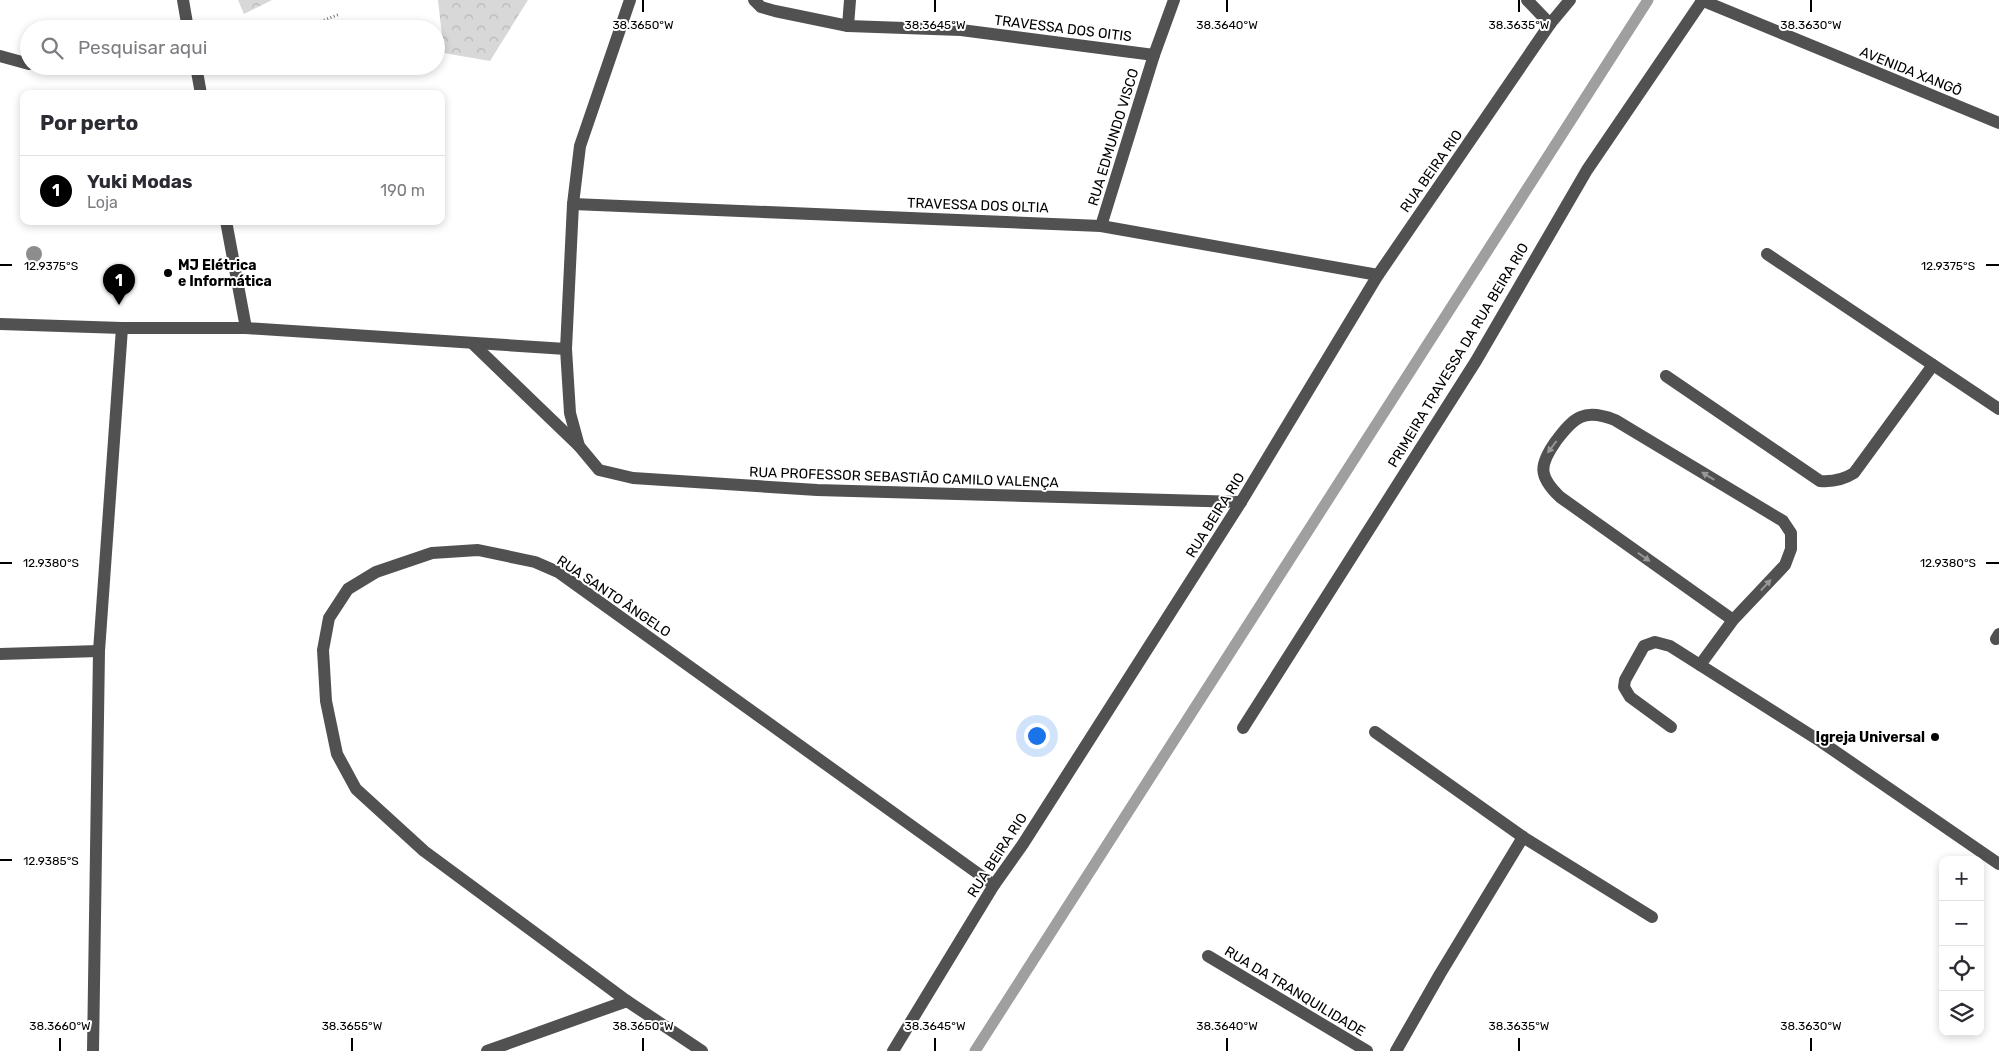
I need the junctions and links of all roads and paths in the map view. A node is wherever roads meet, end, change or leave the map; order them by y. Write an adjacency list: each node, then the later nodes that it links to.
1 (183, 0): 10 (street)
2 (630, 0): 20 (street, RUA PROFESSOR SEBASTIÃO CAMILO VALENÇA)
3 (754, 0): 13 (street, TRAVESSA DOS OITIS)
4 (850, 0): 13 (street)
5 (1174, 0): 14 (street, RUA EDMUNDO VISCO)
6 (1527, 0): 12 (street)
7 (1570, 0): 12 (street, RUA BEIRA RIO)
8 (1702, 0): 19 (street, AVENIDA XANGÕ); 40 (street, PRIMEIRA TRAVESSA DA RUA BEIRA RIO)
9 (340, 14): 11 (path)
10 (186, 20)
11 (324, 20)
12 (1550, 24): 24 (street, RUA BEIRA RIO)
13 (848, 26): 14 (street, TRAVESSA DOS OITIS)
14 (1154, 55): 22 (street, RUA EDMUNDO VISCO)
15 (0, 56): 16 (street)
16 (20, 62)
17 (197, 75): 18 (street)
18 (200, 90)
19 (1999, 124)
20 (573, 204): 22 (street, TRAVESSA DOS OLTIA); 29 (street, RUA PROFESSOR SEBASTIÃO CAMILO VALENÇA)
21 (227, 225): 27 (street)
22 (1102, 226): 24 (street, TRAVESSA DOS OLTIA)
23 (1767, 254): 30 (street)
24 (1378, 275): 34 (street, RUA BEIRA RIO)
25 (0, 324): 26 (street)
26 (122, 328): 27 (street); 36 (street)
27 (246, 328): 28 (street)
28 (472, 343): 29 (street); 33 (street, RUA PROFESSOR SEBASTIÃO CAMILO VALENÇA)
29 (566, 349): 33 (street, RUA PROFESSOR SEBASTIÃO CAMILO VALENÇA)
30 (1933, 365): 31 (street); 32 (street)
31 (1666, 376)
32 (1999, 408)
33 (578, 446): 34 (street, RUA PROFESSOR SEBASTIÃO CAMILO VALENÇA)
34 (1241, 502): 44 (street, RUA BEIRA RIO)
35 (1733, 620): 35 (street, one-way to 35); 38 (street)
36 (99, 651): 37 (street); 48 (street)
37 (0, 654)
38 (1700, 665): 39 (street); 43 (street)
39 (1670, 727)
40 (1243, 728)
41 (1375, 732): 42 (street)
42 (1524, 837): 45 (street); 53 (street)
43 (1999, 864)
44 (994, 885): 47 (street, RUA SANTO ÂNGELO); 51 (street, RUA BEIRA RIO)
45 (1652, 917)
46 (1208, 956): 52 (street, RUA DA TRANQUILIDADE)
47 (627, 1001): 49 (street); 50 (street, RUA SANTO ÂNGELO)
48 (93, 1051)
49 (487, 1051)
50 (702, 1051)
51 (893, 1051)
52 (1367, 1051)
53 (1396, 1051)

